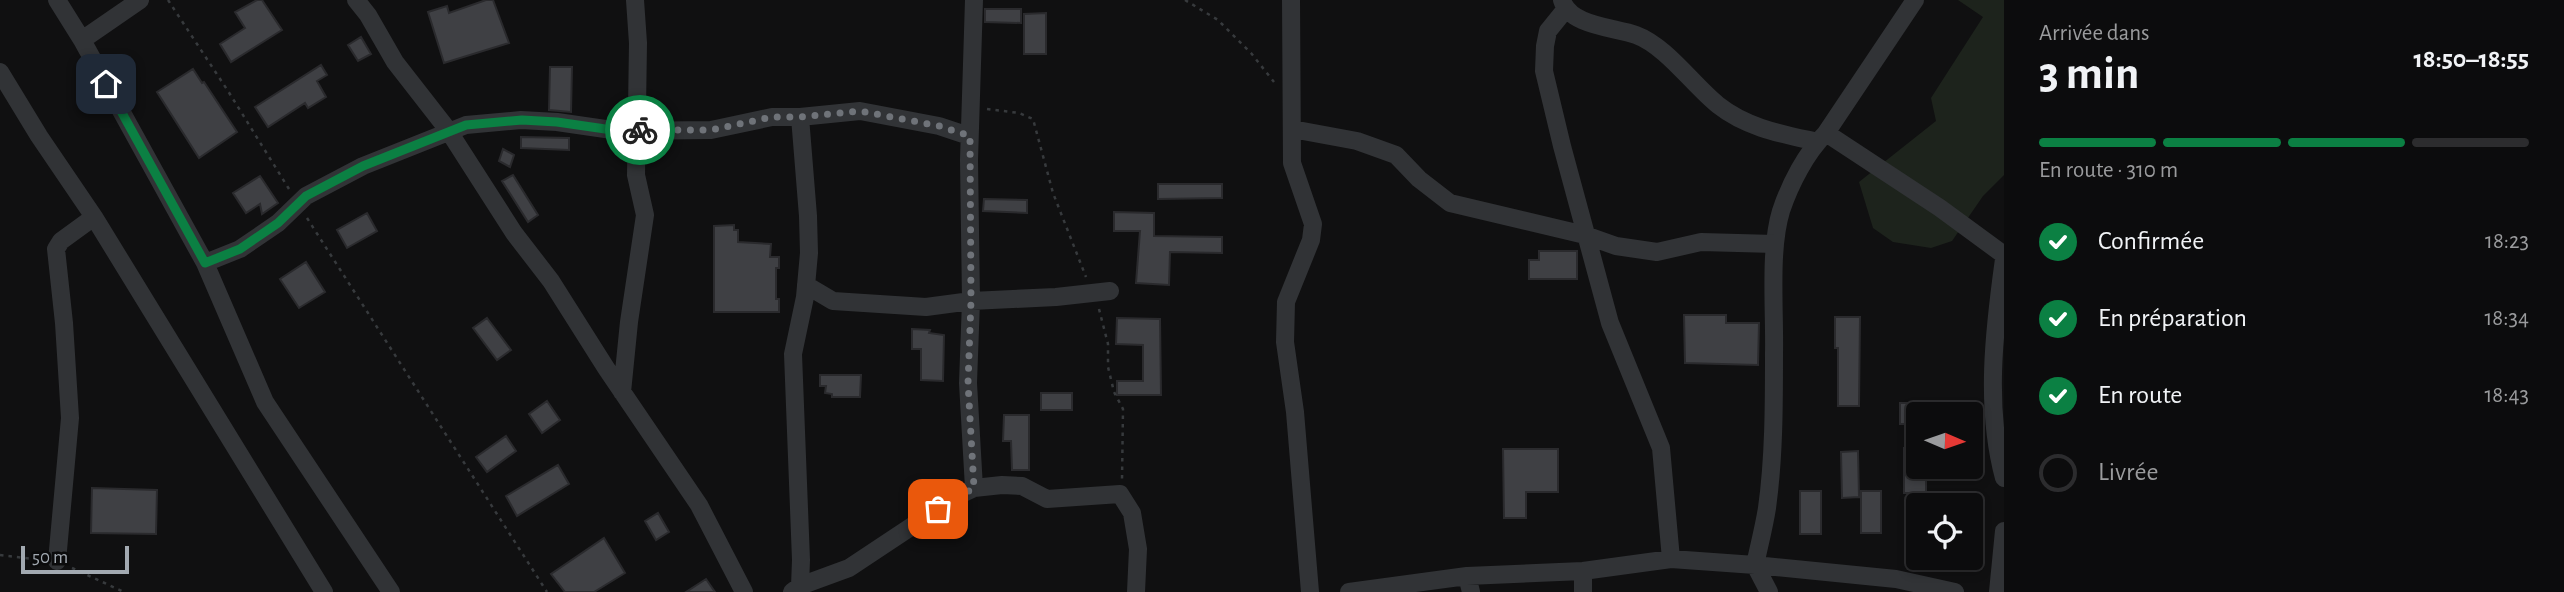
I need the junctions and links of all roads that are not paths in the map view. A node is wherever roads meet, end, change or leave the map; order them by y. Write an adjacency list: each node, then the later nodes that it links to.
1 (57, 0): 9 (street)
2 (140, 0): 9 (street)
3 (356, 0): 13 (street)
4 (635, 0): 14 (street)
5 (974, 0): 15 (street)
6 (1291, 0): 12 (street)
7 (1915, 0): 16 (street)
8 (1563, 5): 16 (street); 18 (street)
9 (82, 40): 21 (street)
10 (0, 72): 17 (street)
11 (800, 117): 14 (street); 15 (street); 22 (street)
12 (1292, 129): 18 (street); 40 (street)
13 (448, 130): 14 (street); 21 (street); 25 (street)
14 (635, 130): 25 (street)
15 (970, 136): 24 (street)
16 (1822, 138): 19 (street); 20 (street)
17 (94, 217): 30 (street); 36 (street)
18 (1585, 235): 19 (street); 29 (street)
19 (1775, 244): 31 (street)
20 (2004, 257): 26 (street)
21 (205, 263): 37 (street)
22 (806, 285): 24 (street); 35 (street)
23 (1110, 291): 24 (street)
24 (971, 301): 27 (street)
25 (622, 392): 38 (street)
26 (2004, 478)
27 (974, 488): 35 (street); 39 (street)
28 (2004, 531): 34 (street)
29 (1671, 559): 31 (street); 32 (street)
30 (57, 561)
31 (1755, 565): 43 (street); 44 (street)
32 (1583, 571): 33 (street); 42 (street)
33 (1469, 584): 41 (street)
34 (2001, 585)
35 (796, 589)
36 (324, 592)
37 (391, 592)
38 (744, 592)
39 (1136, 592)
40 (1310, 592)
41 (1349, 592)
42 (1583, 592)
43 (1769, 592)
44 (1955, 592)

